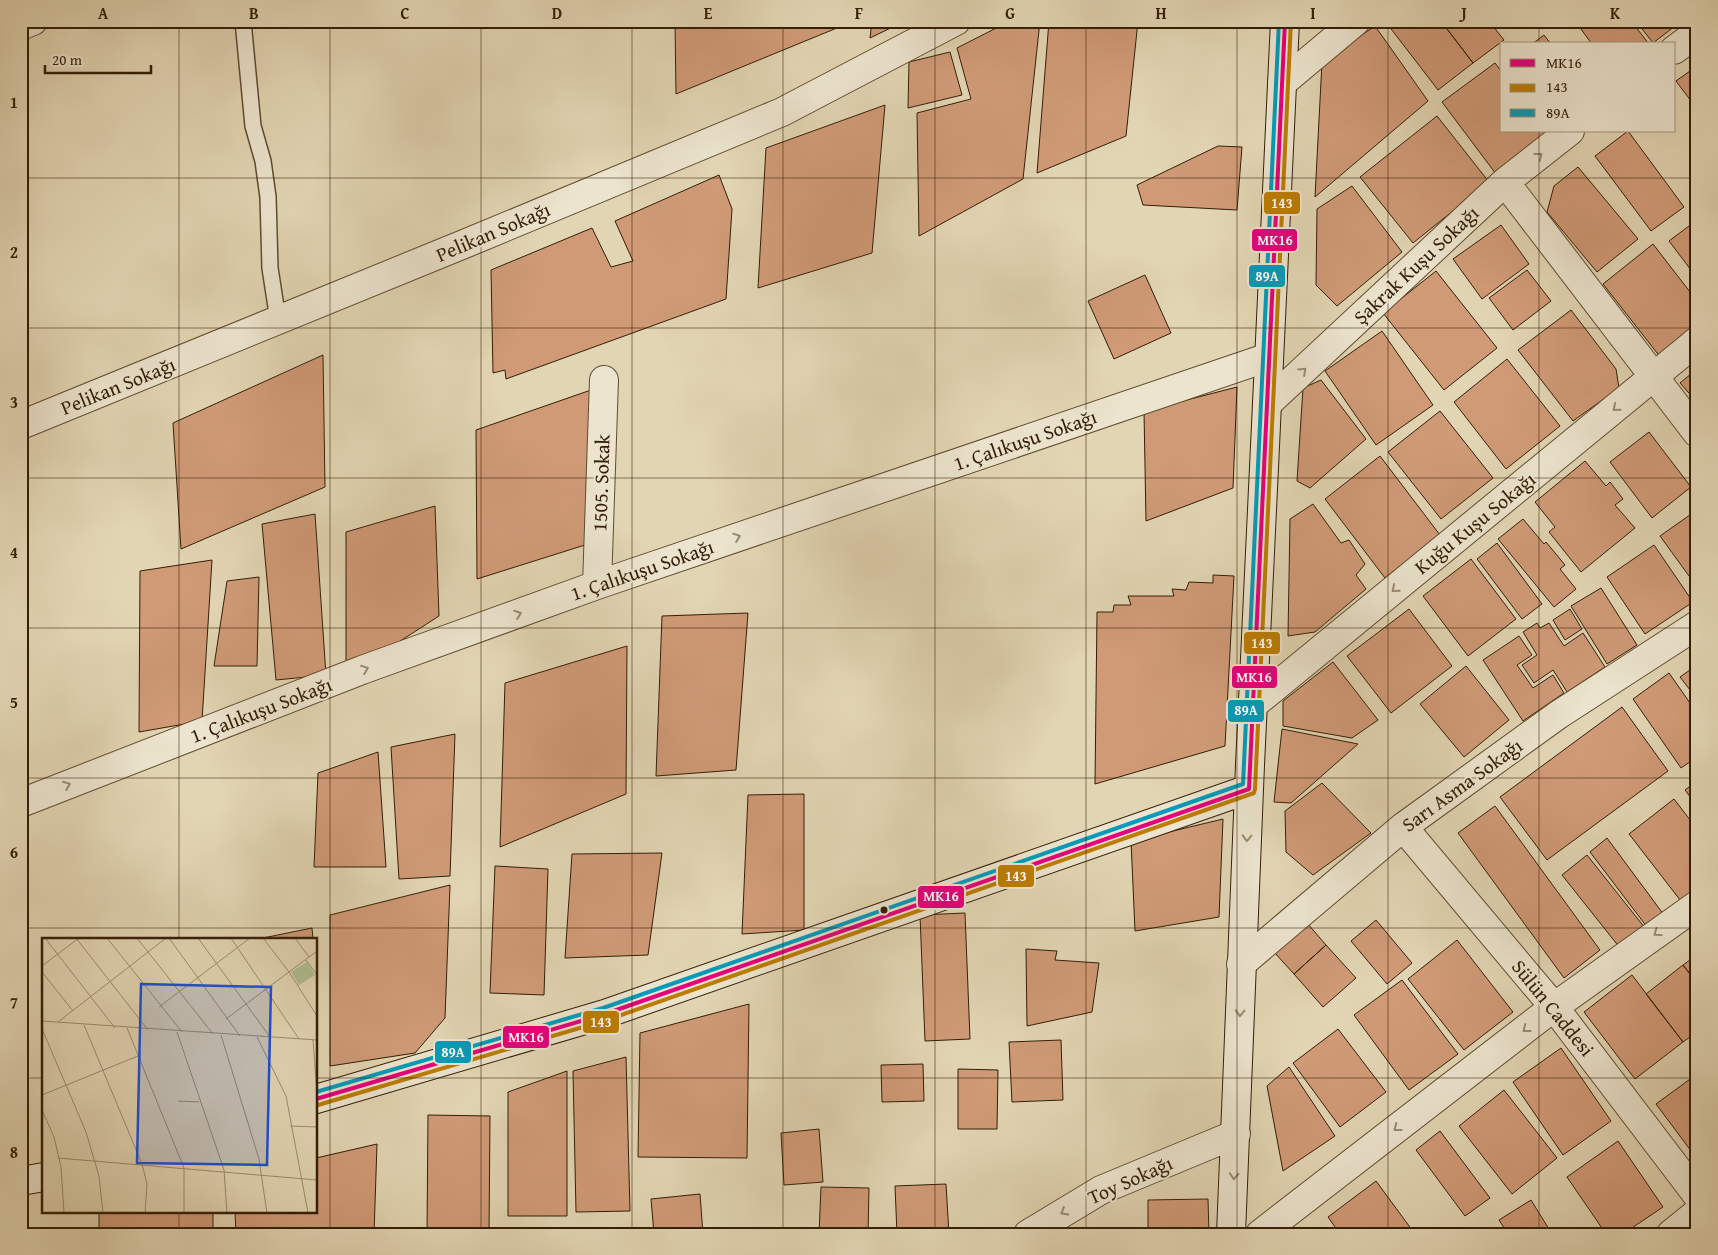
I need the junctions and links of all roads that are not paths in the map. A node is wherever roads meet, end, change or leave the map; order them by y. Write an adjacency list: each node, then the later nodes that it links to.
1 (33, 21): 6 (street)
2 (243, 21): 12 (lane)
3 (956, 21): 12 (street, Pelikan Sokağı)
4 (1285, 21): 9 (street)
5 (1356, 21): 9 (street)
6 (21, 26)
7 (1697, 32): 8 (street)
8 (1676, 48)
9 (1282, 83): 14 (street)
10 (1569, 132): 11 (street, Şakrak Kuşu Sokağı, one-way to 10)
11 (1506, 182): 15 (street); 17 (street, Şakrak Kuşu Sokağı, one-way to 11)
12 (278, 320): 18 (street, Pelikan Sokağı)
13 (1697, 342): 15 (street, Kuğu Kuşu Sokağı)
14 (1269, 357): 17 (street); 20 (street, 1. Çalıkuşu Sokağı, one-way to 14)
15 (1653, 377): 19 (street); 22 (street, Kuğu Kuşu Sokağı, one-way to 22)
16 (604, 380): 20 (street, 1505. Sokak)
17 (1267, 404): 22 (street)
18 (21, 425)
19 (1697, 434)
20 (597, 585): 24 (street, 1. Çalıkuşu Sokağı, one-way to 20)
21 (1697, 625): 25 (street, Sarı Asma Sokağı)
22 (1253, 705): 23 (street)
23 (1249, 789): 27 (street, one-way to 27); 29 (street)
24 (21, 803)
25 (1403, 827): 27 (street, Sarı Asma Sokağı); 28 (street, Sülün Caddesi)
26 (1697, 905): 28 (street, one-way to 28)
27 (1242, 964): 30 (street, one-way to 30)
28 (1554, 1007): 33 (street, Sülün Caddesi); 37 (street, one-way to 37)
29 (318, 1097)
30 (1236, 1134): 35 (street, Toy Sokağı, one-way to 35); 36 (street, one-way to 36)
31 (42, 1177): 32 (street)
32 (21, 1181)
33 (1697, 1195)
34 (1697, 1213): 38 (street)
35 (1028, 1234)
36 (1231, 1234)
37 (1260, 1234)
38 (1671, 1234)

